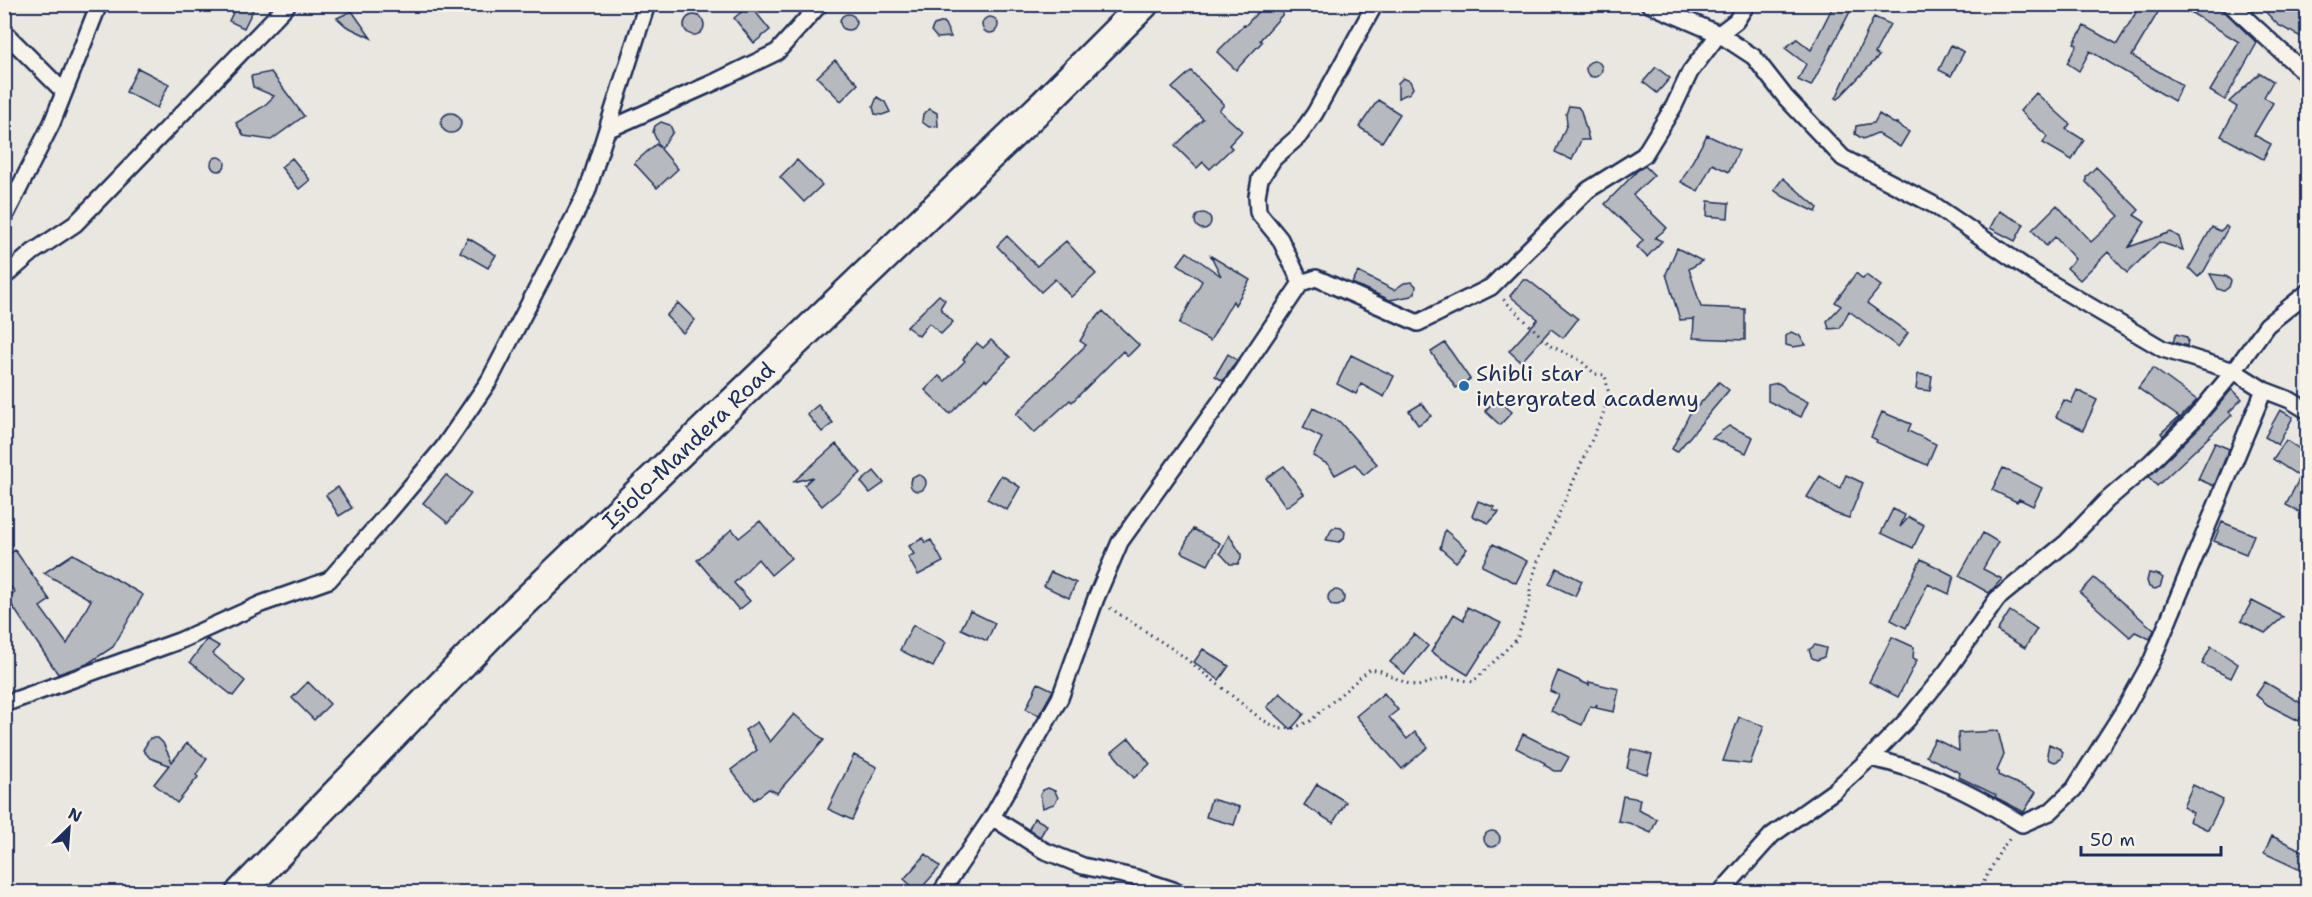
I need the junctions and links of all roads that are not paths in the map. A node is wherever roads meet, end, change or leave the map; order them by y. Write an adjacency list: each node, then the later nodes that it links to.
1 (99, 4): 13 (street)
2 (288, 4): 16 (street)
3 (647, 4): 14 (street)
4 (820, 4): 14 (street)
5 (1143, 4): 25 (highway, Isiolo-Mandera Road)
6 (1375, 4): 17 (street)
7 (1649, 4): 11 (street)
8 (1747, 4): 11 (street)
9 (2230, 4): 12 (street)
10 (4, 32): 13 (street)
11 (1719, 34): 17 (street); 19 (street)
12 (2307, 76)
13 (64, 92): 15 (street)
14 (607, 130): 22 (street)
15 (4, 219)
16 (4, 277)
17 (1301, 283): 24 (street)
18 (2307, 292): 19 (street)
19 (2234, 371): 20 (street); 23 (street)
20 (2264, 390): 21 (street); 23 (street)
21 (2307, 411)
22 (4, 704)
23 (1870, 758): 28 (street)
24 (992, 817): 26 (street); 27 (street)
25 (241, 892)
26 (941, 892)
27 (1179, 892)
28 (1721, 892)

